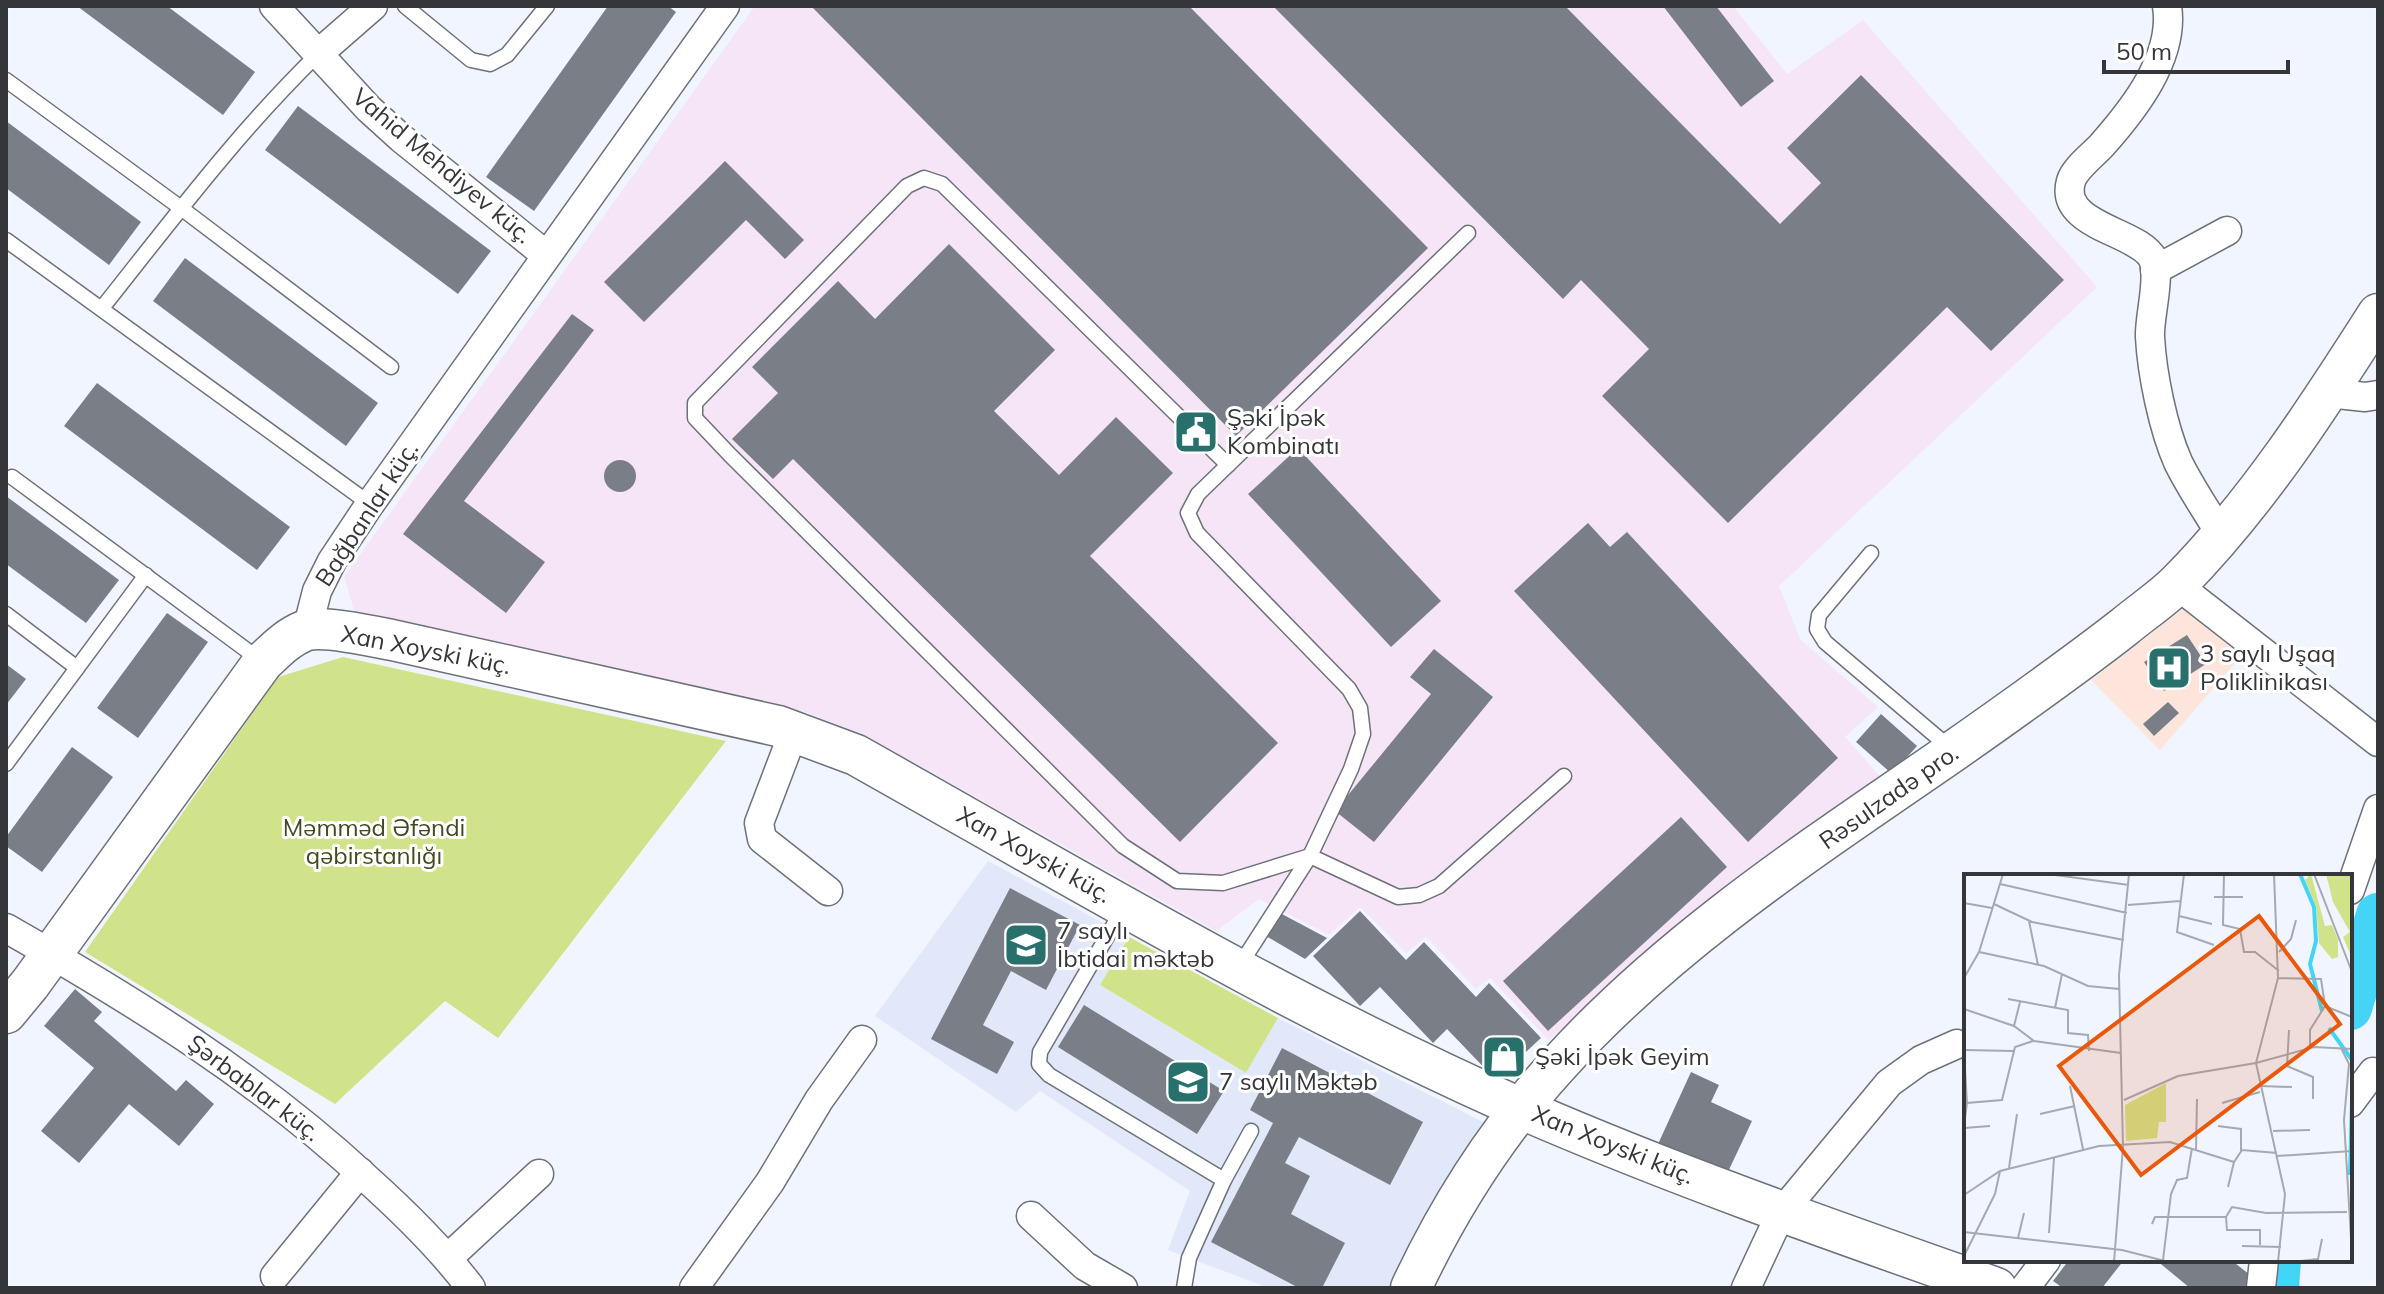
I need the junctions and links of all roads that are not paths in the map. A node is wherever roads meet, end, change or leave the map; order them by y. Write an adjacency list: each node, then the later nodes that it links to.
1 (274, 6): 7 (street, Vahid Mehdiyev küç.)
2 (373, 6): 7 (street)
3 (405, 6): 4 (lane)
4 (547, 6)
5 (2167, 6): 14 (street)
6 (715, 10): 13 (street, Bağbanlar küç.)
7 (318, 54): 9 (lane); 13 (street, Vahid Mehdiyev küç.)
8 (6, 80): 9 (lane)
9 (181, 208): 15 (lane); 17 (lane)
10 (2227, 231): 14 (street)
11 (1468, 233): 20 (lane)
12 (6, 240): 15 (lane)
13 (546, 255): 22 (street, Bağbanlar küç.)
14 (2155, 270): 23 (street)
15 (102, 308): 22 (lane)
16 (2378, 314): 18 (street, Rəsulzadə pro.)
17 (391, 367)
18 (2328, 393): 19 (street); 23 (street, Rəsulzadə pro.)
19 (2378, 395)
20 (1228, 465): 37 (lane); 37 (lane)
21 (12, 477): 25 (lane)
22 (370, 504): 28 (street, Bağbanlar küç.)
23 (2221, 535): 26 (street, Rəsulzadə pro.)
24 (1871, 553): 33 (lane)
25 (146, 575): 29 (lane); 30 (lane)
26 (2177, 585): 32 (street); 33 (street, Rəsulzadə pro.)
27 (6, 614): 30 (lane)
28 (307, 630): 29 (street); 31 (street, Xan Xoyski küç.)
29 (263, 662): 42 (street)
30 (77, 668): 34 (lane)
31 (794, 731): 39 (street); 40 (street, Xan Xoyski küç.)
32 (2375, 733)
33 (1953, 751): 49 (street, Rəsulzadə pro.)
34 (6, 764)
35 (1564, 776): 37 (lane)
36 (2378, 809): 38 (street)
37 (1310, 856): 43 (lane)
38 (2352, 884)
39 (828, 891)
40 (1125, 906): 43 (street, Xan Xoyski küç.); 53 (lane)
41 (6, 928): 42 (street, Şərbablar küç.)
42 (51, 954): 44 (street); 51 (street, Şərbablar küç.)
43 (1238, 969): 49 (street, Xan Xoyski küç.)
44 (6, 1013)
45 (862, 1040): 61 (street)
46 (1957, 1044): 54 (street)
47 (2376, 1068): 48 (street)
48 (2352, 1100)
49 (1522, 1109): 54 (street, Xan Xoyski küç.); 64 (street, Rəsulzadə pro.)
50 (1251, 1131): 53 (lane)
51 (360, 1172): 56 (street, Şərbablar küç.); 59 (street)
52 (539, 1174): 56 (street)
53 (1224, 1180): 63 (lane)
54 (1781, 1213): 65 (street); 66 (street, Xan Xoyski küç.)
55 (1031, 1216): 62 (street)
56 (448, 1258): 60 (street, Şərbablar küç.)
57 (2044, 1262): 67 (street)
58 (2264, 1262): 68 (street)
59 (275, 1276)
60 (471, 1288)
61 (694, 1288)
62 (1123, 1288)
63 (1184, 1288)
64 (1411, 1288)
65 (1746, 1288)
66 (1996, 1288)
67 (2025, 1288)
68 (2261, 1288)

